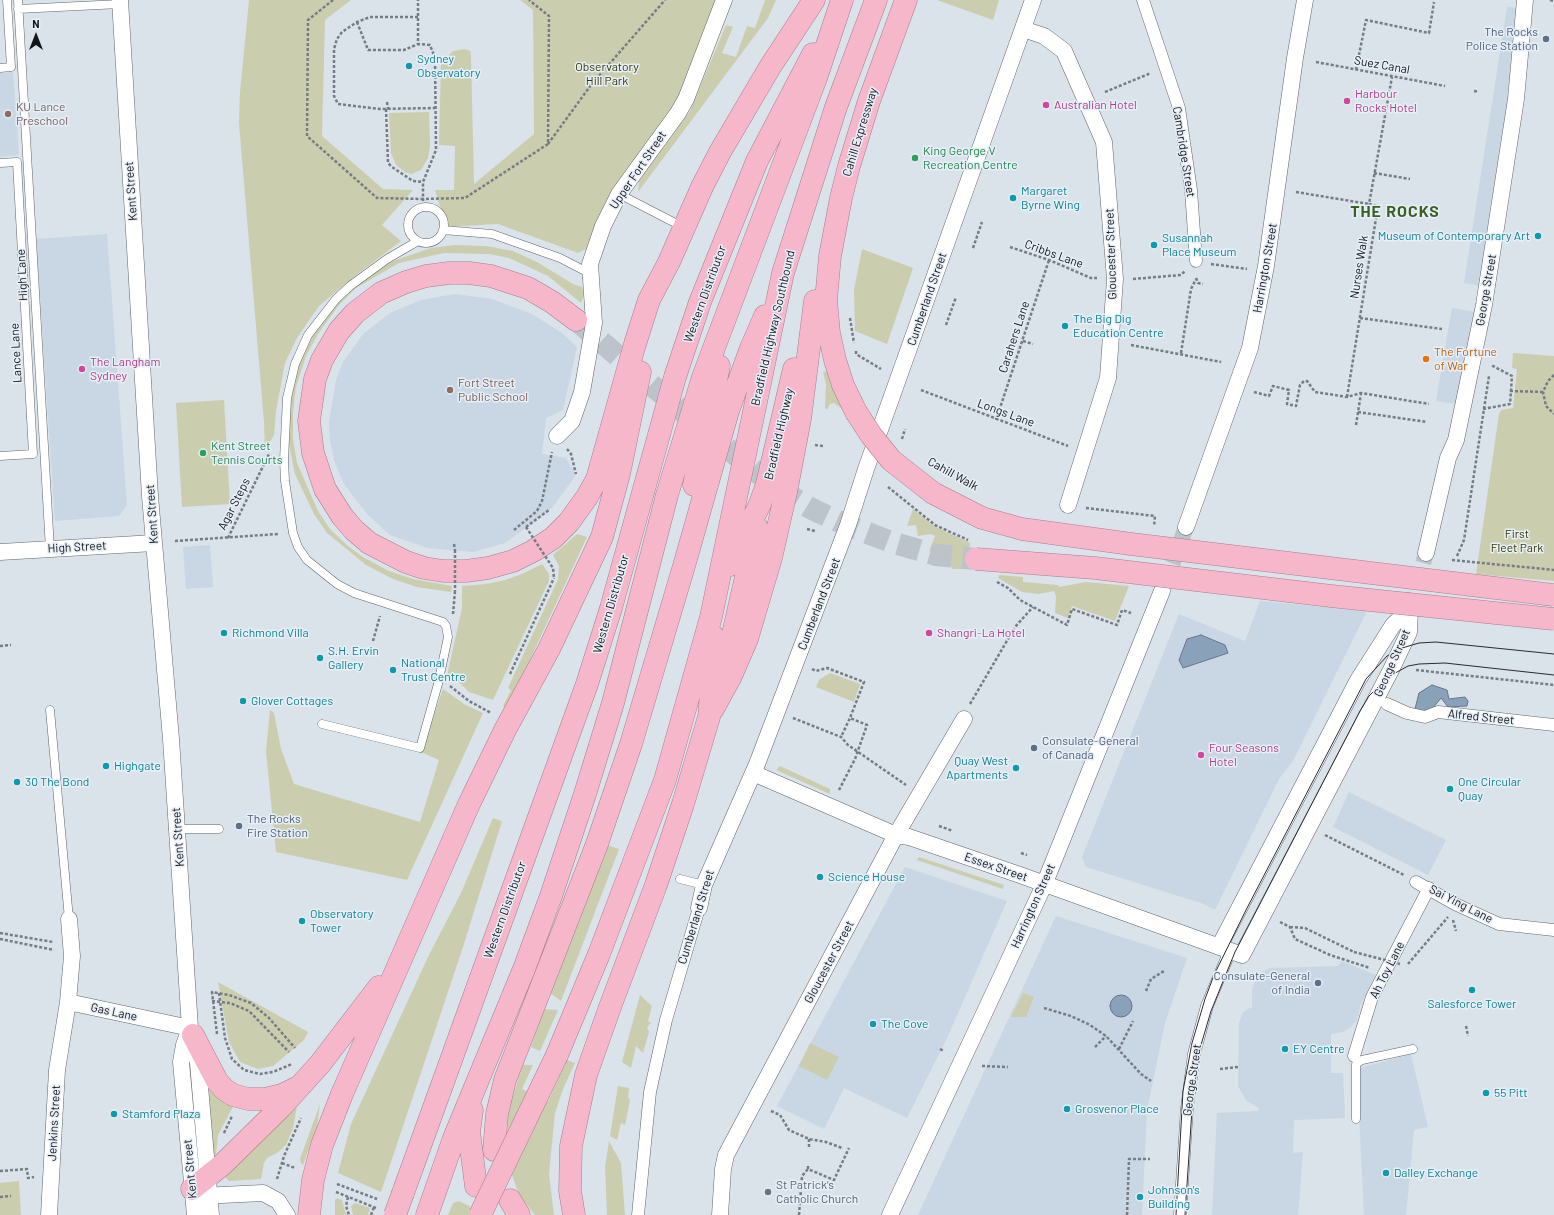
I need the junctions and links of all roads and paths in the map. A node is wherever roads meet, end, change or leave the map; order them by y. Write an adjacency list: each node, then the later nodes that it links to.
1 (7, 0): 25 (lane)
2 (333, 0): 43 (path)
3 (418, 0): 20 (path)
4 (529, 0): 36 (path)
5 (665, 0): 36 (path)
6 (724, 0): 42 (street, Upper Fort Street)
7 (814, 0): 46 (highway)
8 (841, 0): 58 (highway); 238 (highway, Western Distributor, bridge)
9 (876, 0): 57 (highway, Bradfield Highway Southbound)
10 (906, 0): 54 (highway, Cahill Expressway)
11 (1033, 0): 22 (street, Cumberland Street)
12 (1143, 0): 26 (street, Cambridge Street)
13 (1305, 0): 107 (street, Harrington Street)
14 (1525, 0): 120 (street, George Street)
15 (1550, 0): 16 (path)
16 (1554, 1)
17 (120, 2): 19 (lane); 115 (street, Kent Street)
18 (1434, 2): 27 (path)
19 (18, 4): 117 (lane, High Lane)
20 (418, 17): 21 (path); 23 (path)
21 (357, 22): 23 (path); 34 (path)
22 (1023, 29): 99 (street, Gloucester Street); 153 (street, Cumberland Street)
23 (418, 44): 35 (path)
24 (1316, 62): 27 (path, Suez Canal)
25 (0, 68)
26 (1164, 68): 31 (path); 53 (street, Cambridge Street)
27 (1356, 70): 28 (path, Suez Canal)
28 (1392, 77): 29 (path, Suez Canal); 38 (path)
29 (1445, 86)
30 (1474, 91): 32 (path)
31 (1105, 92)
32 (1479, 92)
33 (387, 102): 34 (path)
34 (387, 108): 35 (path); 40 (path)
35 (436, 108): 40 (path)
36 (548, 144): 43 (path)
37 (0, 164): 100 (lane, Lance Lane)
38 (1374, 173): 39 (path); 44 (path)
39 (1410, 179)
40 (423, 182): 43 (path)
41 (1296, 192): 44 (path)
42 (619, 194): 46 (lane); 56 (street, Upper Fort Street)
43 (424, 203): 47 (lane); 48 (lane)
44 (1369, 204): 68 (path, Nurses Walk)
45 (982, 222): 50 (path)
46 (684, 228): 52 (highway)
47 (443, 230): 48 (lane); 56 (lane)
48 (418, 241): 94 (lane)
49 (1010, 247): 51 (path, Cribbs Lane)
50 (973, 248)
51 (1049, 260): 60 (path, Cribbs Lane); 72 (path, Carahers Lane)
52 (669, 262): 69 (highway); 136 (highway)
53 (1196, 262): 55 (path)
54 (829, 268): 66 (highway, Bradfield Highway); 126 (highway, bridge)
55 (1246, 269)
56 (589, 273): 95 (street, Upper Fort Street)
57 (783, 273): 121 (highway); 125 (highway, Bradfield Highway Southbound)
58 (740, 275): 121 (highway); 198 (highway)
59 (1181, 275): 61 (path)
60 (1098, 278)
61 (1133, 279)
62 (1196, 279): 75 (path)
63 (1198, 283): 64 (path)
64 (1203, 284)
65 (956, 297): 70 (path)
66 (815, 301): 103 (highway, Bradfield Highway); 139 (highway)
67 (850, 318): 78 (path)
68 (1360, 318): 71 (path); 85 (path, Nurses Walk)
69 (576, 320)
70 (946, 325)
71 (1442, 329)
72 (1023, 341): 73 (path); 90 (path, Carahers Lane)
73 (1033, 344)
74 (1131, 345): 75 (path)
75 (1181, 353): 76 (path)
76 (1221, 362)
77 (1491, 365): 81 (path)
78 (881, 369)
79 (1554, 375): 83 (path)
80 (921, 390): 90 (path, Longs Lane)
81 (1510, 391): 83 (path); 87 (path)
82 (1254, 392): 85 (path)
83 (1543, 392): 89 (path)
84 (1361, 393): 85 (path); 86 (path); 88 (path)
85 (1347, 397)
86 (1429, 404)
87 (1483, 409)
88 (1358, 412): 91 (path); 92 (path)
89 (1554, 414)
90 (996, 420): 99 (path, Longs Lane)
91 (1427, 422)
92 (1356, 425)
93 (906, 429): 96 (path)
94 (284, 432): 113 (path, Agar Steps); 127 (lane)
95 (557, 436): 101 (path); 109 (path)
96 (902, 439)
97 (815, 445): 98 (path)
98 (823, 446)
99 (1085, 451): 104 (street, Gloucester Street)
100 (0, 456)
101 (572, 480)
102 (884, 482): 118 (path)
103 (767, 484): 125 (highway, Bradfield Highway); 139 (highway)
104 (1068, 505)
105 (552, 508): 122 (path, bridge)
106 (1092, 509): 111 (path)
107 (1186, 527)
108 (807, 529): 110 (path)
109 (514, 530)
110 (814, 531)
111 (1153, 531)
112 (278, 534): 113 (path)
113 (228, 538): 114 (path, Agar Steps)
114 (175, 541)
115 (154, 543): 117 (street, High Street); 157 (street, Kent Street)
116 (454, 544): 132 (path, bridge)
117 (50, 549): 119 (street, High Street)
118 (975, 551): 131 (highway, bridge)
119 (0, 552)
120 (1426, 553)
121 (684, 566): 223 (highway)
122 (554, 578)
123 (1008, 588): 128 (path)
124 (1162, 591): 168 (street, Harrington Street)
125 (716, 594): 130 (highway)
126 (1554, 595)
127 (384, 603): 132 (lane); 133 (path)
128 (1033, 607): 129 (path); 148 (path)
129 (1131, 613)
130 (711, 617): 145 (highway); 248 (highway, bridge)
131 (1554, 618)
132 (446, 626): 140 (lane)
133 (373, 641)
134 (11, 645): 135 (path)
135 (0, 646)
136 (549, 649): 182 (highway); 244 (highway)
137 (812, 669): 147 (path)
138 (1416, 670): 141 (path)
139 (731, 676): 145 (highway)
140 (438, 684): 144 (path); 149 (lane)
141 (1554, 685)
142 (1387, 704): 150 (street, Alfred Street)
143 (50, 710): 172 (lane)
144 (492, 713)
145 (709, 718): 249 (highway)
146 (793, 718): 151 (path)
147 (850, 718): 151 (path); 152 (path)
148 (964, 719): 161 (street, Gloucester Street)
149 (322, 724)
150 (1554, 725)
151 (841, 737): 152 (path)
152 (858, 752): 154 (path); 155 (path)
153 (753, 773): 161 (street, Essex Street); 167 (street, Cumberland Street)
154 (906, 786)
155 (839, 790)
156 (939, 826): 159 (path)
157 (177, 829): 158 (lane); 194 (street, Kent Street)
158 (219, 829)
159 (954, 831)
160 (1319, 832): 164 (path)
161 (896, 835): 168 (street, Essex Street); 251 (street, Gloucester Street)
162 (1022, 853): 163 (path)
163 (1027, 855)
164 (1398, 872)
165 (680, 879): 167 (lane)
166 (1416, 882): 169 (street, Sai Ying Lane)
167 (704, 885): 170 (street, Cumberland Street)
168 (1044, 885): 180 (street, Essex Street); 253 (street, Harrington Street)
169 (1429, 888): 175 (street, Sai Ying Lane); 206 (street, Ah Toy Lane)
170 (699, 908): 250 (street, Cumberland Street)
171 (1452, 913): 181 (path)
172 (69, 919): 190 (street)
173 (1274, 919): 174 (path)
174 (1290, 927): 183 (path); 184 (path, bridge)
175 (1554, 930)
176 (0, 933): 178 (path)
177 (0, 939): 179 (path)
178 (50, 942)
179 (49, 948)
180 (1231, 951): 180 (street, George Street); 255 (street, George Street)
181 (1419, 952)
182 (400, 958): 213 (highway); 243 (highway)
183 (1362, 964)
184 (1400, 964)
185 (1164, 971): 186 (path)
186 (1146, 991)
187 (219, 993): 188 (path); 189 (path); 200 (path)
188 (212, 1001): 189 (path); 197 (path)
189 (219, 1001): 205 (path); 207 (path)
190 (68, 1002): 194 (street, Gas Lane); 228 (street, Jenkins Street)
191 (1044, 1008): 195 (path)
192 (1133, 1022): 202 (path)
193 (1466, 1026): 196 (path)
194 (191, 1032): 213 (highway); 232 (street, Kent Street)
195 (1106, 1036): 199 (path); 202 (path)
196 (1468, 1036)
197 (217, 1038)
198 (493, 1042): 231 (highway); 247 (highway)
199 (1095, 1047)
200 (295, 1048)
201 (940, 1049): 204 (path)
202 (1119, 1049): 212 (path)
203 (1413, 1049): 217 (lane)
204 (944, 1051)
205 (289, 1052)
206 (1354, 1056)
207 (295, 1063)
208 (982, 1066): 209 (path)
209 (1008, 1067)
210 (1238, 1067): 211 (path)
211 (1220, 1069)
212 (1151, 1081)
213 (302, 1084): 232 (highway)
214 (234, 1111): 218 (path)
215 (771, 1111): 219 (path)
216 (303, 1113): 225 (path)
217 (1356, 1118)
218 (223, 1137)
219 (809, 1139): 220 (path); 221 (path)
220 (809, 1147)
221 (842, 1148)
222 (849, 1148): 252 (path)
223 (494, 1150)
224 (1150, 1159): 254 (path)
225 (282, 1163): 226 (path); 229 (path)
226 (301, 1170)
227 (0, 1172): 228 (path)
228 (51, 1177): 239 (street, Jenkins Street)
229 (277, 1179)
230 (337, 1184): 237 (path)
231 (476, 1186)
232 (201, 1189): 240 (street, Kent Street); 241 (street, Kent Street); 242 (street)
233 (336, 1192): 236 (path)
234 (11, 1196): 235 (path)
235 (0, 1197)
236 (348, 1197): 238 (path); 245 (path)
237 (378, 1199)
238 (382, 1210): 246 (path)
239 (49, 1215)
240 (194, 1215)
241 (211, 1215)
242 (287, 1215)
243 (309, 1215)
244 (324, 1215)
245 (349, 1215)
246 (371, 1215)
247 (426, 1215)
248 (480, 1215)
249 (574, 1215)
250 (638, 1215)
251 (720, 1215)
252 (799, 1215)
253 (890, 1215)
254 (1127, 1215)
255 (1180, 1215)

